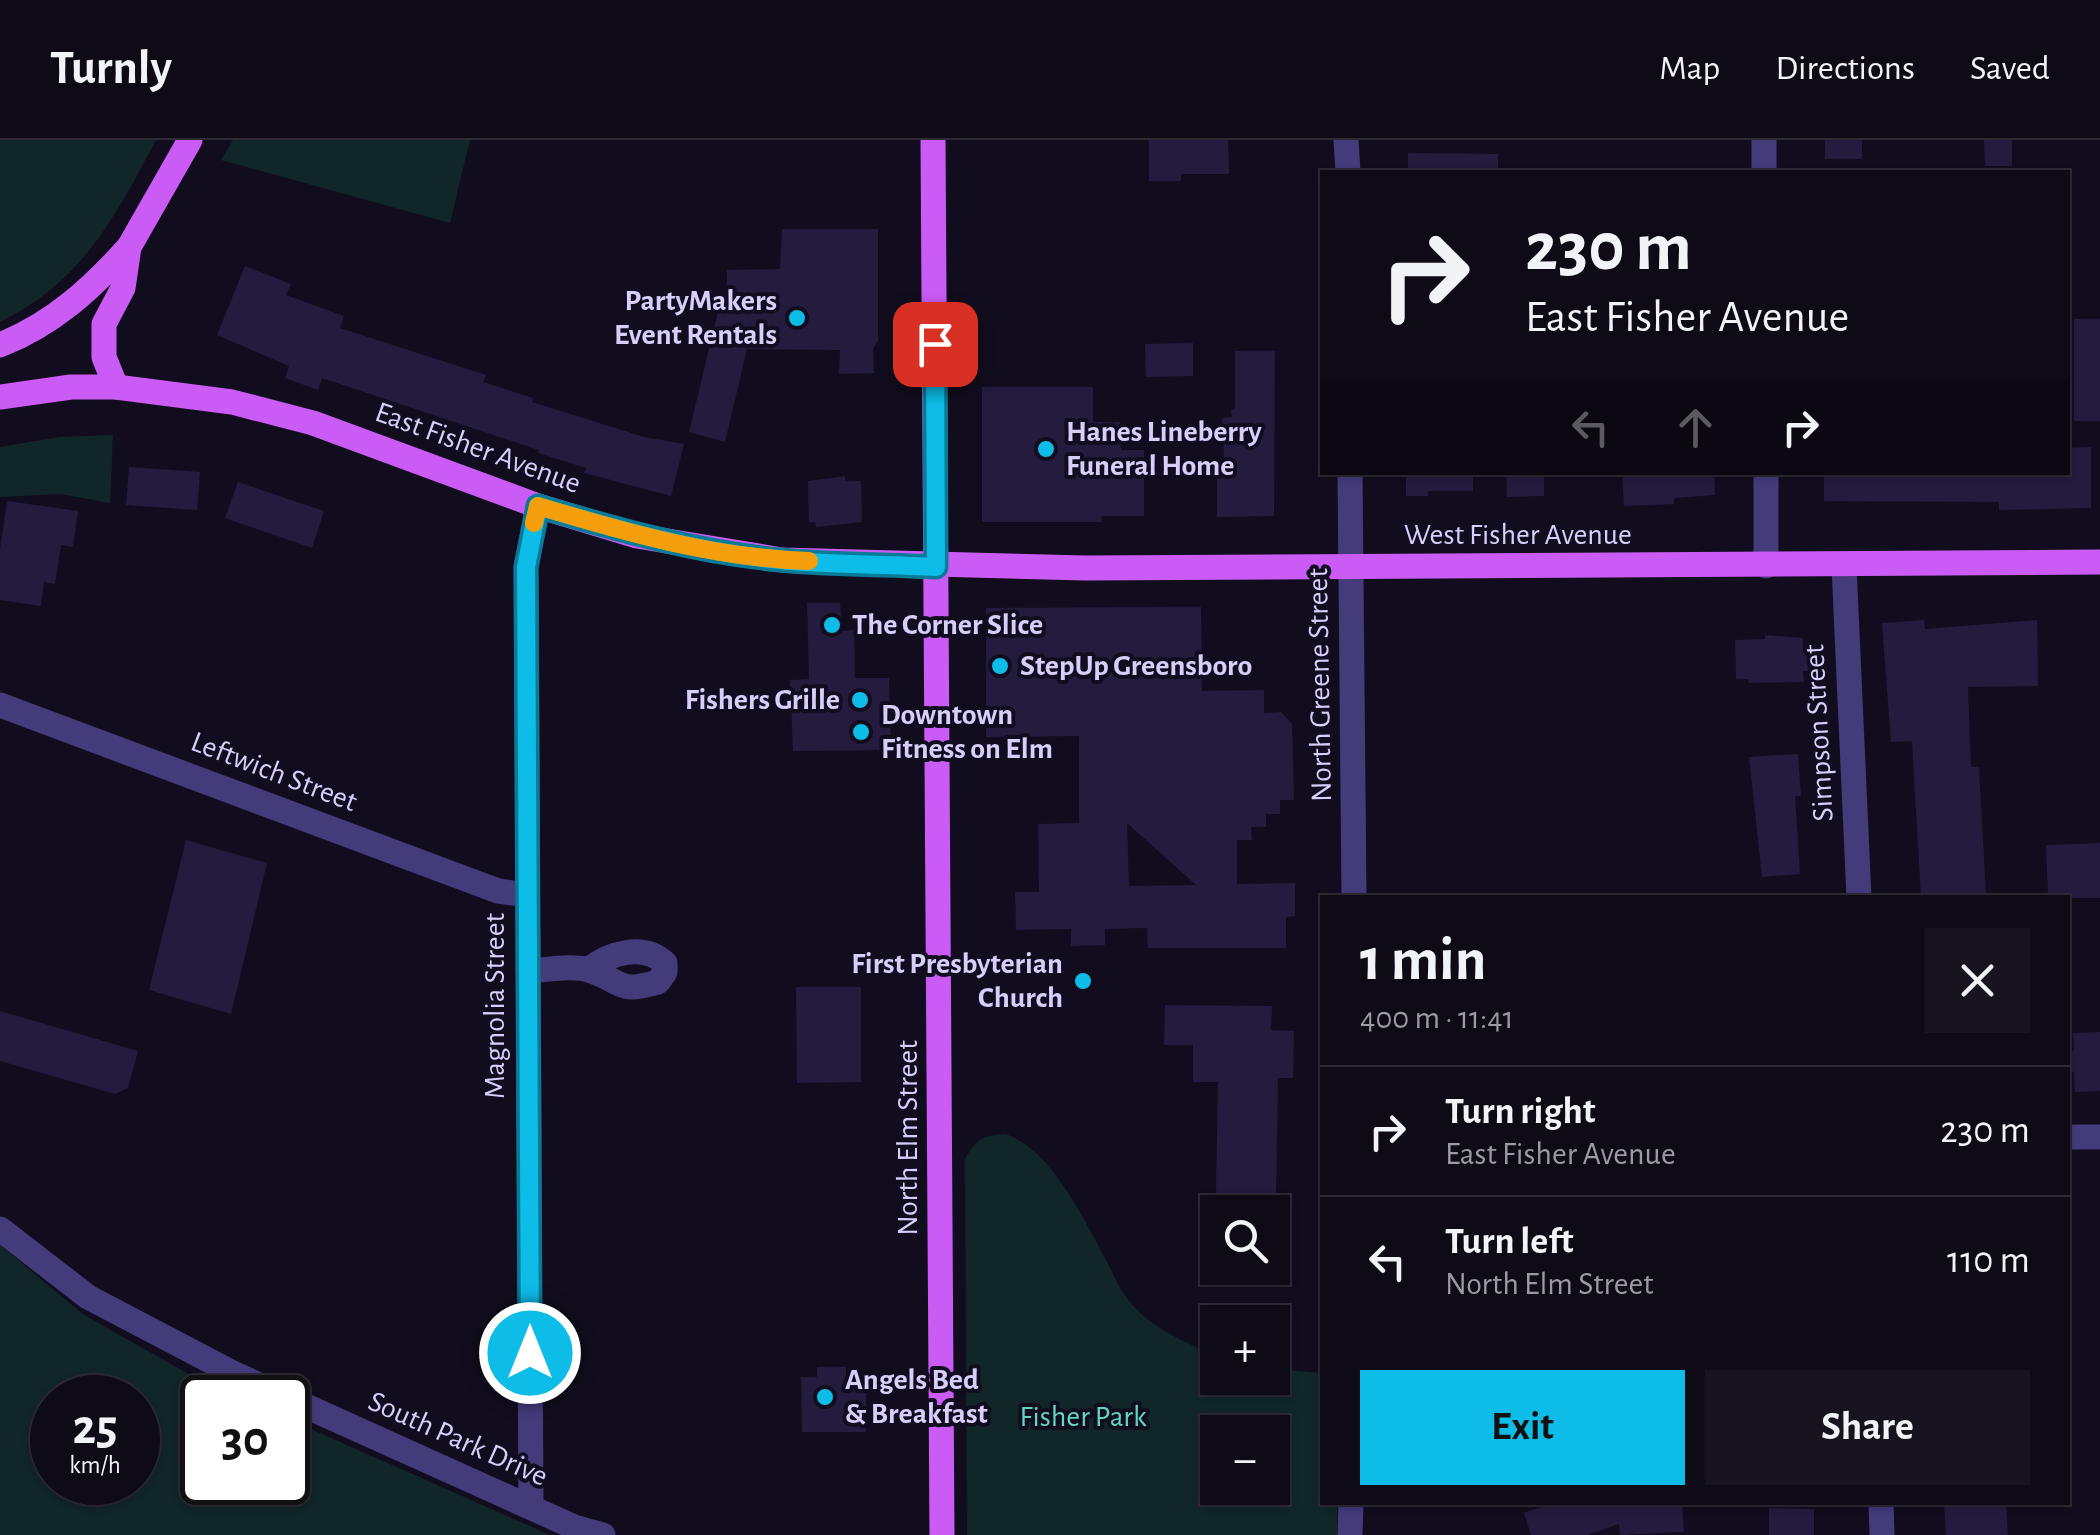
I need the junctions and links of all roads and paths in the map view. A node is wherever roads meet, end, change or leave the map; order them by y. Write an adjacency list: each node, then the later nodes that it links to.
1 (190, 140): 7 (main road)
2 (933, 140): 17 (main road, North Elm Street)
3 (1346, 140): 5 (street)
4 (1764, 140): 6 (street)
5 (1348, 170)
6 (1764, 170)
7 (129, 248): 8 (main road); 9 (main road)
8 (0, 346)
9 (116, 387): 10 (main road, East Fisher Avenue); 13 (main road, East Fisher Avenue)
10 (0, 396)
11 (1350, 475): 18 (street, North Greene Street)
12 (1766, 475): 15 (street)
13 (538, 506): 17 (main road, East Fisher Avenue); 20 (street, Magnolia Street)
14 (2100, 562): 16 (main road, West Fisher Avenue)
15 (1766, 566): 16 (main road, West Fisher Avenue); 18 (main road, West Fisher Avenue)
16 (1844, 566): 22 (street, Simpson Street)
17 (936, 567): 18 (main road, West Fisher Avenue); 34 (main road, North Elm Street)
18 (1351, 568): 21 (street, North Greene Street)
19 (0, 705): 20 (street, Leftwich Street)
20 (527, 895): 24 (street, Magnolia Street)
21 (1354, 895)
22 (1859, 895)
23 (589, 969): 24 (street)
24 (528, 970): 32 (street, Magnolia Street)
25 (2100, 1137): 26 (street)
26 (2070, 1138)
27 (0, 1229): 28 (street, South Park Drive)
28 (237, 1375)
29 (310, 1408): 32 (street, South Park Drive)
30 (1352, 1505): 35 (street)
31 (1881, 1505): 36 (street)
32 (530, 1506): 33 (street, South Park Drive)
33 (604, 1535)
34 (942, 1535)
35 (1350, 1535)
36 (1882, 1535)

